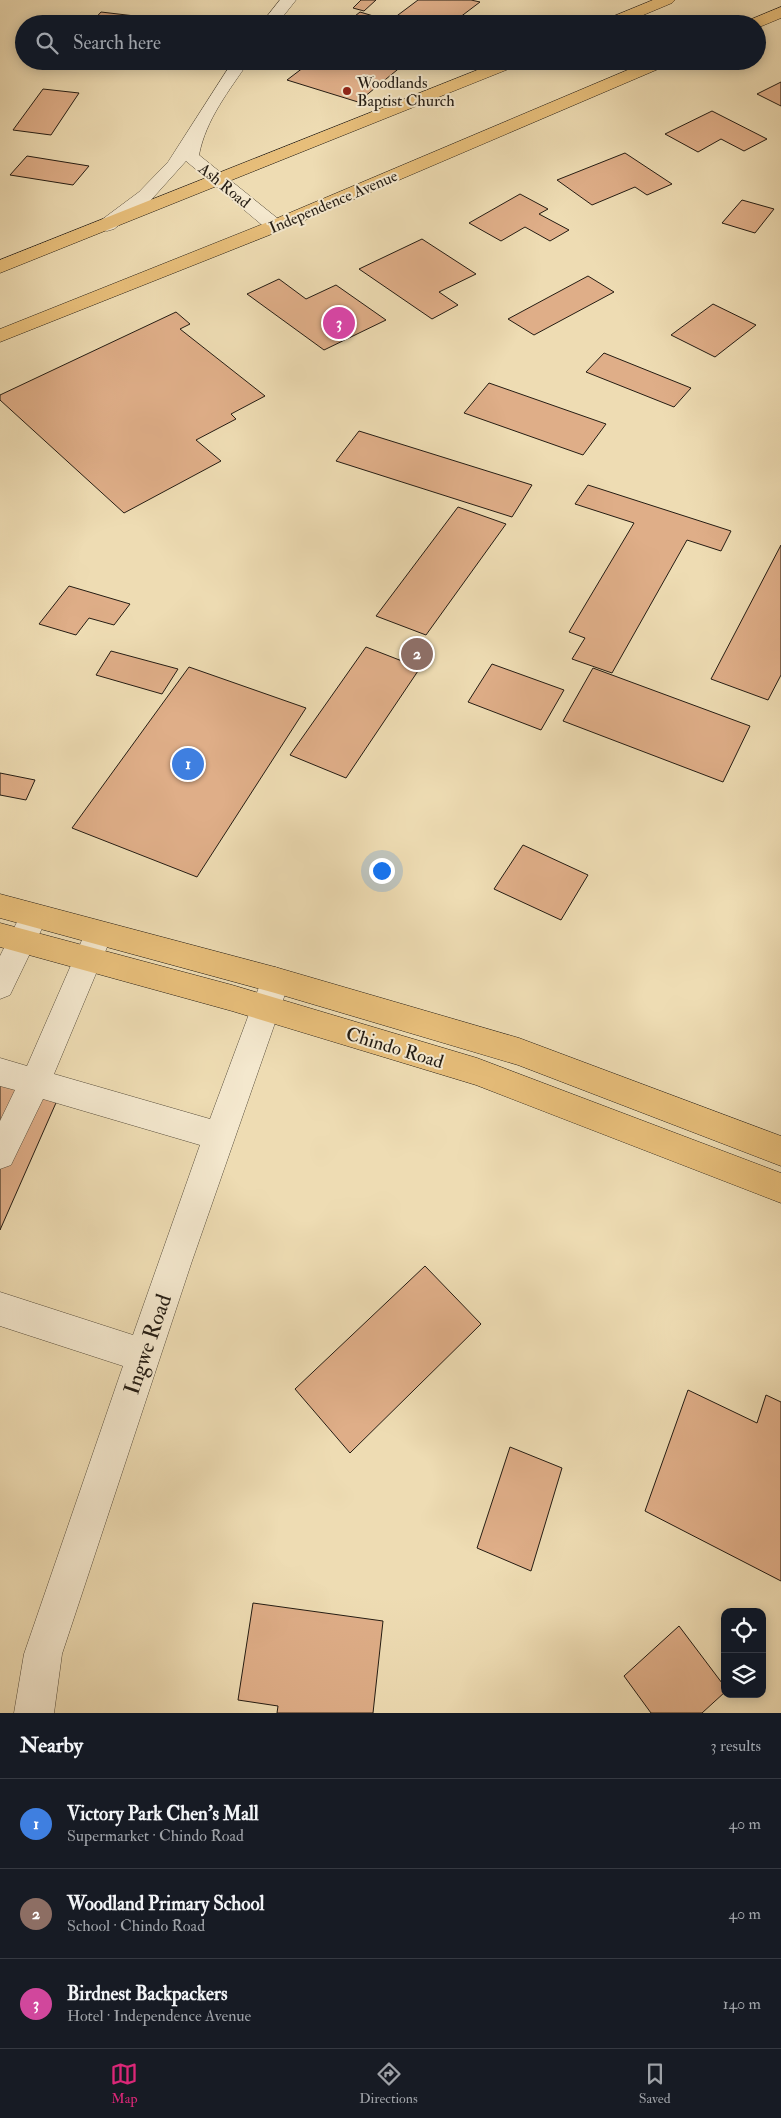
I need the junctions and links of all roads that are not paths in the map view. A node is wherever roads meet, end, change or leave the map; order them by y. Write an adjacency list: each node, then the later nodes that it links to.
1 (288, 0): 4 (street)
2 (667, 0): 5 (main road)
3 (781, 12): 6 (main road)
4 (276, 15)
5 (630, 15)
6 (766, 18)
7 (235, 70): 10 (street, Ash Road)
8 (493, 70): 11 (main road)
9 (643, 70): 13 (main road, Independence Avenue)
10 (194, 136): 11 (street, Ash Road); 12 (street, Ash Road)
11 (220, 180): 12 (main road); 13 (street, Ash Road)
12 (107, 225): 14 (main road)
13 (275, 226): 15 (main road, Independence Avenue)
14 (0, 267)
15 (0, 336)
16 (0, 906): 17 (main road, Chindo Road)
17 (19, 931): 18 (main road, Chindo Road); 19 (street)
18 (94, 946): 20 (main road, Chindo Road); 22 (street)
19 (0, 986)
20 (270, 994): 23 (street, Ingwe Road); 24 (main road, Chindo Road); 26 (main road, Chindo Road)
21 (0, 1072): 22 (street)
22 (35, 1082): 23 (street); 25 (street)
23 (219, 1136): 28 (street, Ingwe Road)
24 (781, 1151)
25 (0, 1154)
26 (781, 1188)
27 (0, 1309): 28 (street)
28 (143, 1355): 29 (street, Ingwe Road)
29 (34, 1713)

